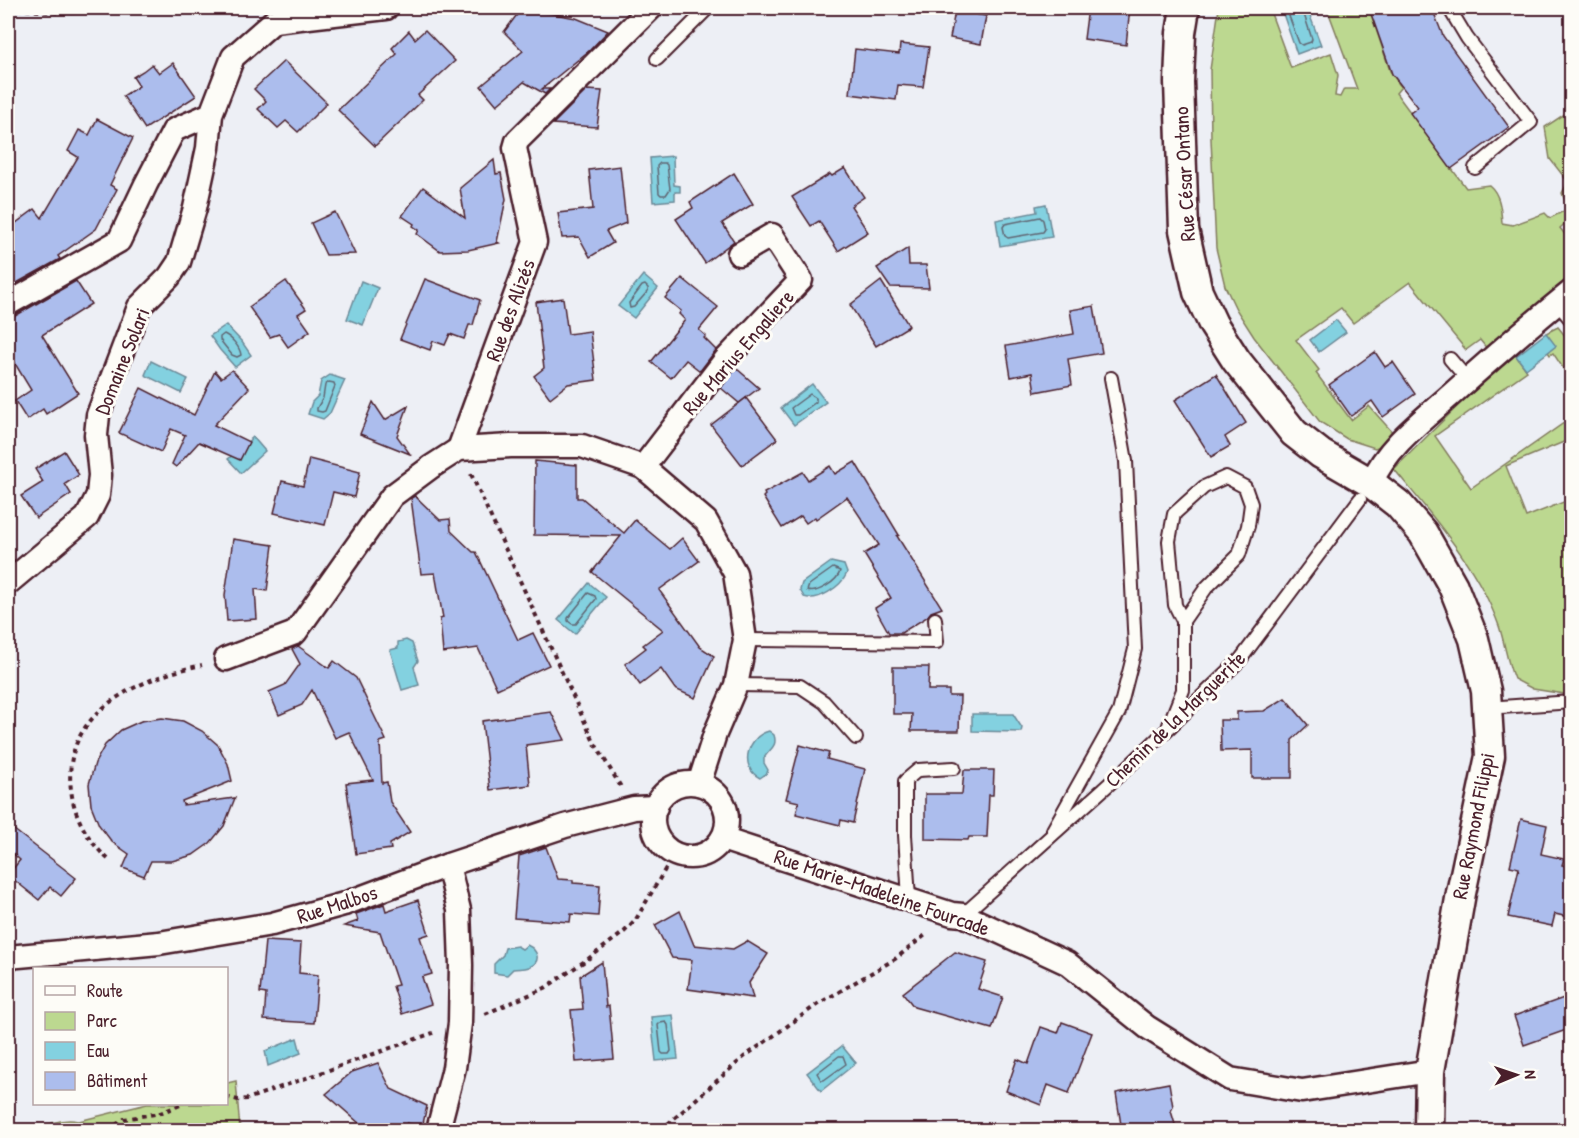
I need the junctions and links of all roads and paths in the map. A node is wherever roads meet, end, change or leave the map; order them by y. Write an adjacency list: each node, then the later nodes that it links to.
1 (8, 8): 2 (path)
2 (142, 8)
3 (186, 8): 9 (path)
4 (386, 8): 9 (street)
5 (651, 8): 20 (street, Rue des Alizés)
6 (708, 8): 10 (lane)
7 (1185, 8): 22 (street, Rue César Ontano)
8 (1449, 8): 12 (lane)
9 (274, 21): 11 (street, Domaine Solari)
10 (657, 59)
11 (211, 114): 15 (street); 23 (street, Domaine Solari)
12 (1475, 168)
13 (739, 254): 21 (street, Rue Marius Engaliere)
14 (1564, 297): 16 (lane); 19 (street, Chemin de la Marguerite)
15 (8, 304)
16 (1572, 321)
17 (1450, 359): 19 (lane)
18 (1111, 378): 38 (lane)
19 (1468, 380): 22 (street, Chemin de la Marguerite)
20 (459, 449): 21 (street); 27 (street); 35 (path)
21 (643, 467): 26 (street)
22 (1365, 491): 30 (street, Rue Raymond Filippi); 31 (lane, Chemin de la Marguerite)
23 (8, 583)
24 (935, 619): 26 (lane)
25 (1183, 621): 25 (lane); 31 (lane)
26 (745, 640): 28 (street)
27 (226, 659): 39 (path)
28 (736, 685): 32 (lane); 34 (street)
29 (1572, 702): 30 (lane)
30 (1487, 708): 44 (street, Rue Raymond Filippi)
31 (1167, 729): 38 (lane, Chemin de la Marguerite)
32 (856, 738)
33 (954, 768): 41 (lane)
34 (699, 784): 36 (street); 37 (street)
35 (622, 788)
36 (656, 807): 37 (street); 40 (street, Rue Malbos)
37 (722, 839): 41 (street, Rue Marie-Madeleine Fourcade)
38 (1047, 840): 42 (lane, Chemin de la Marguerite)
39 (108, 859)
40 (448, 865): 43 (street, Rue Malbos); 47 (street)
41 (909, 899): 42 (street, Rue Marie-Madeleine Fourcade)
42 (958, 915): 44 (street, Rue Marie-Madeleine Fourcade); 48 (path)
43 (8, 957)
44 (1430, 1071): 49 (street, Rue Raymond Filippi)
45 (180, 1105): 46 (path)
46 (109, 1131)
47 (438, 1131)
48 (661, 1131)
49 (1429, 1131)

